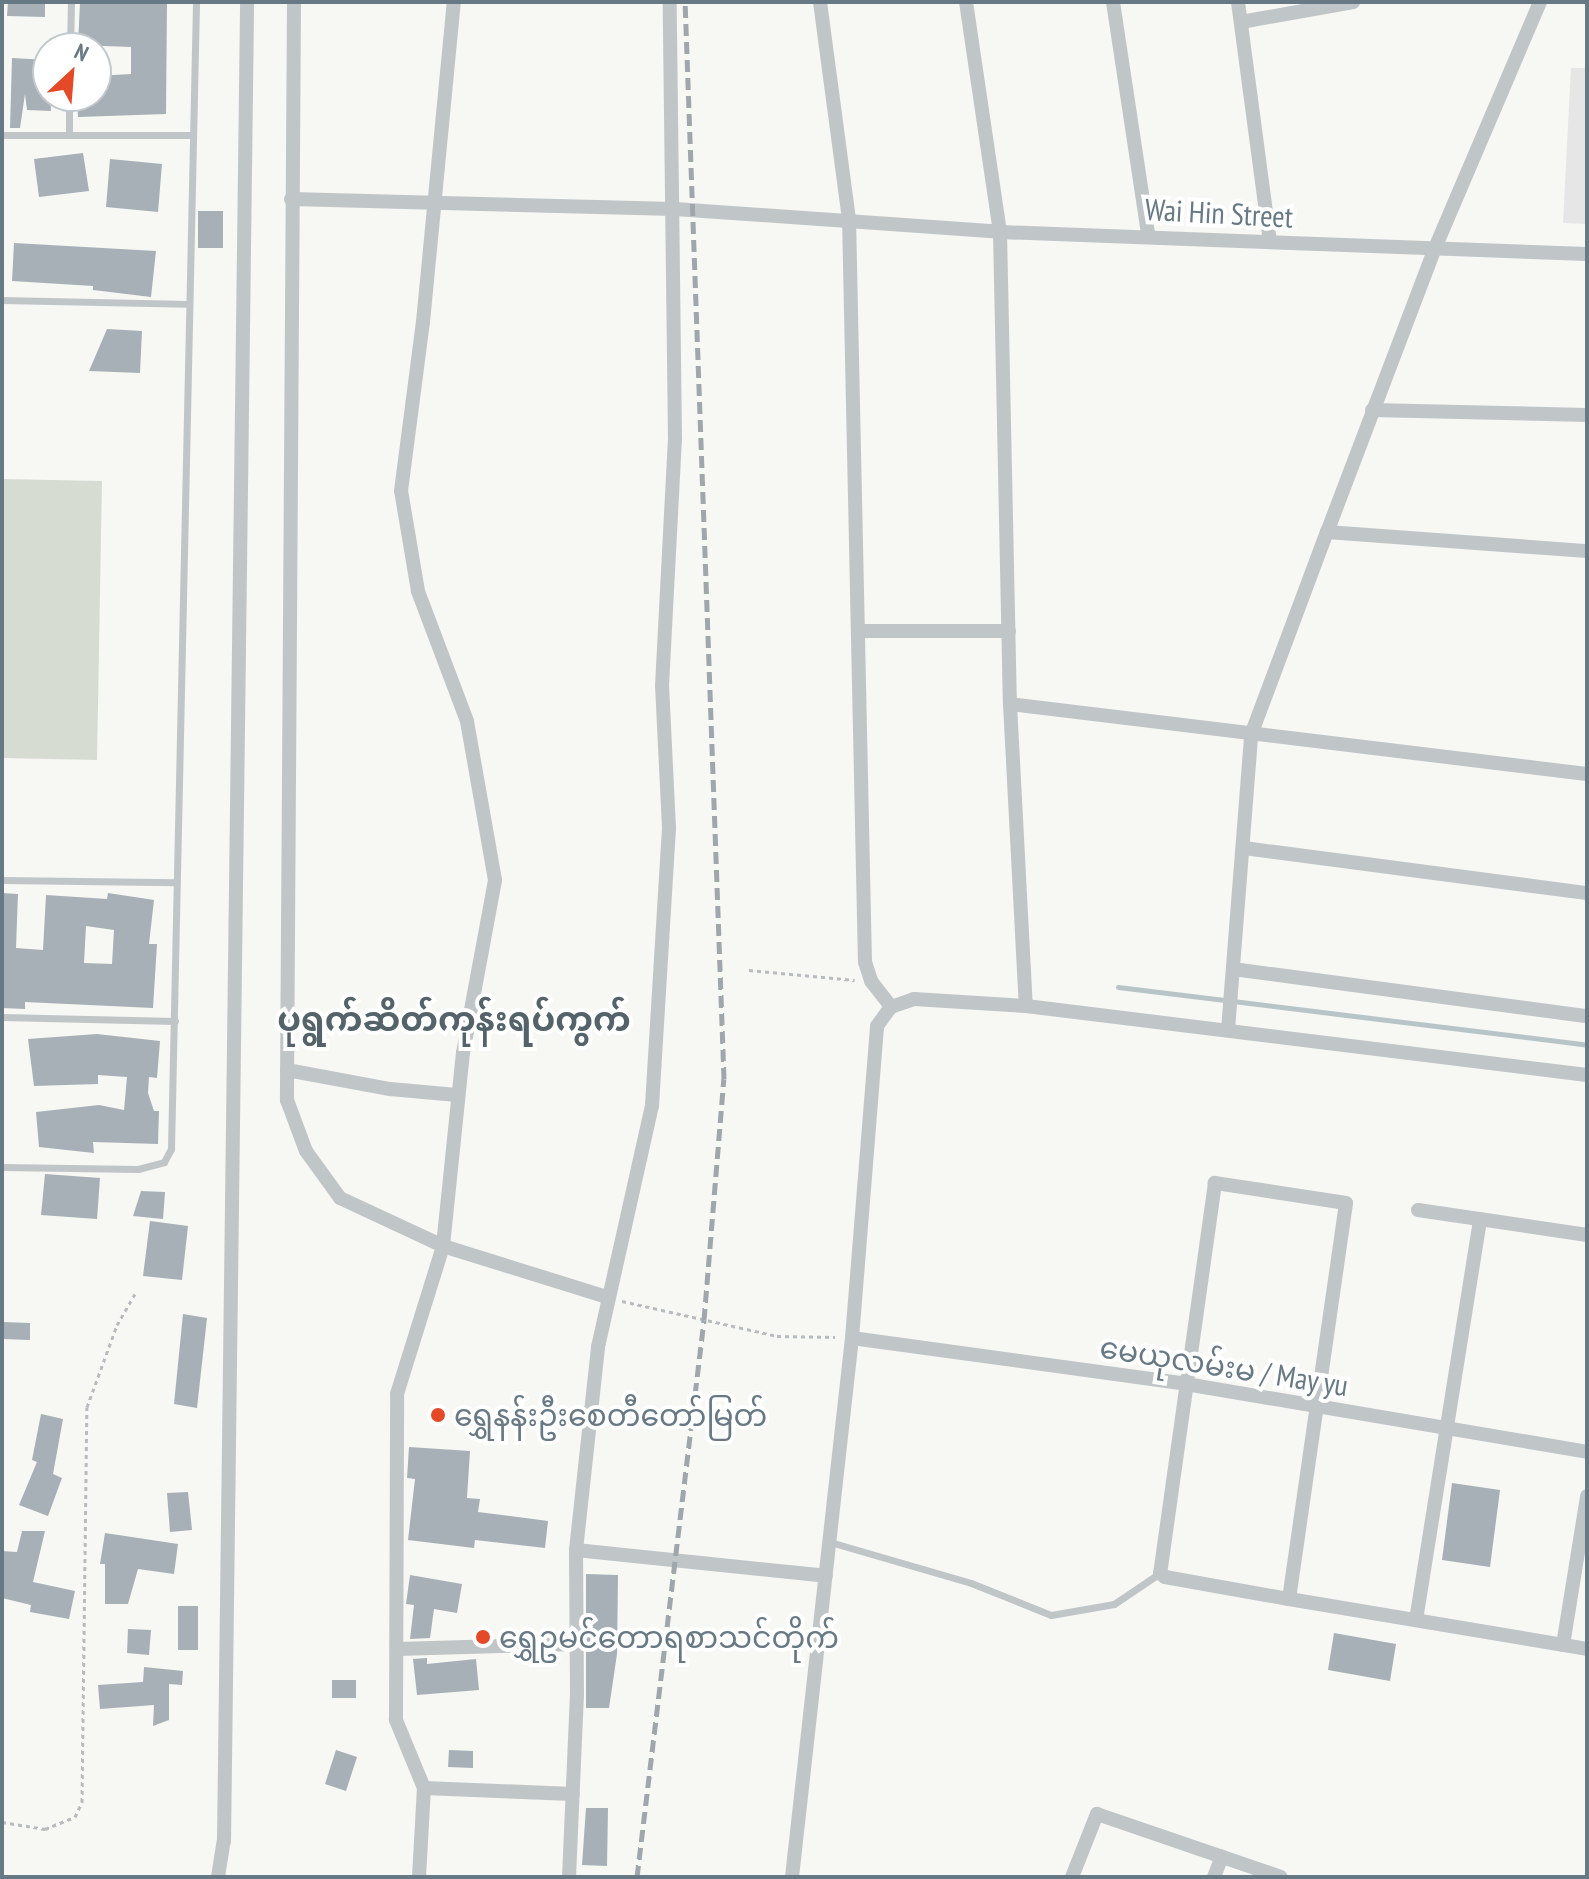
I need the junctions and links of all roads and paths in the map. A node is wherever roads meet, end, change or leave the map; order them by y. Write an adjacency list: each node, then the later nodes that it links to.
1 (71, 2): 14 (lane)
2 (196, 2): 18 (lane)
3 (247, 2): 82 (street)
4 (294, 2): 19 (street)
5 (454, 2): 20 (street)
6 (670, 2): 21 (street)
7 (820, 2): 22 (street)
8 (966, 2): 23 (street)
9 (1113, 2): 24 (street)
10 (1238, 2): 13 (street)
11 (1353, 2): 13 (street)
12 (1540, 2): 26 (street)
13 (1241, 22): 25 (street)
14 (70, 32)
15 (69, 112): 17 (lane)
16 (2, 135): 17 (lane)
17 (69, 135): 18 (lane)
18 (192, 135): 29 (lane)
19 (291, 199): 20 (street, Wai Hin Street); 52 (street)
20 (435, 204): 21 (street, Wai Hin Street); 54 (street)
21 (675, 209): 22 (street, Wai Hin Street); 61 (street)
22 (849, 218): 23 (street, Wai Hin Street); 34 (street)
23 (1000, 232): 24 (street, Wai Hin Street); 35 (street)
24 (1148, 234): 25 (street, Wai Hin Street)
25 (1270, 242): 26 (street, Wai Hin Street)
26 (1435, 248): 27 (street, Wai Hin Street); 30 (street)
27 (1587, 254)
28 (2, 300): 29 (lane)
29 (187, 304): 41 (lane)
30 (1372, 410): 31 (street); 32 (street)
31 (1587, 415)
32 (1327, 532): 33 (street); 37 (street)
33 (1587, 551)
34 (858, 631): 35 (street); 45 (street)
35 (1009, 631): 36 (street)
36 (1010, 704): 37 (street); 46 (street)
37 (1251, 735): 38 (street); 39 (street)
38 (1587, 774)
39 (1244, 848): 42 (street); 43 (street)
40 (2, 880): 41 (lane)
41 (176, 882): 50 (lane)
42 (1587, 893)
43 (1233, 969): 48 (street); 51 (street)
44 (749, 970): 45 (path)
45 (871, 981): 47 (street)
46 (1026, 1006): 47 (street); 51 (street)
47 (891, 1007): 62 (street)
48 (1587, 1016)
49 (2, 1017): 50 (lane)
50 (175, 1021): 55 (lane)
51 (1228, 1027): 53 (street)
52 (287, 1070): 54 (street); 59 (street)
53 (1587, 1075)
54 (457, 1095): 59 (street)
55 (2, 1167)
56 (1418, 1210): 57 (street)
57 (1480, 1219): 58 (street); 65 (street)
58 (1587, 1235)
59 (443, 1246): 61 (street); 76 (street)
60 (135, 1294): 80 (path)
61 (607, 1297): 62 (path); 69 (street)
62 (852, 1338): 63 (street, မေယုလမ်းမ / May yu); 68 (street)
63 (1186, 1384): 64 (street, မေယုလမ်းမ / May yu); 64 (street); 70 (street)
64 (1317, 1405): 65 (street, မေယုလမ်းမ / May yu); 72 (street)
65 (1443, 1429): 66 (street, မေယုလမ်းမ / May yu); 73 (street)
66 (1587, 1452)
67 (1587, 1496): 75 (street)
68 (830, 1542): 70 (lane); 71 (street)
69 (576, 1550): 71 (street); 74 (street)
70 (1160, 1573): 72 (street)
71 (826, 1576): 85 (street)
72 (1289, 1599): 73 (street)
73 (1416, 1620): 75 (street)
74 (576, 1644): 76 (street); 79 (street)
75 (1563, 1645): 77 (street)
76 (397, 1649): 78 (street)
77 (1587, 1649)
78 (424, 1788): 79 (street); 83 (street)
79 (573, 1794): 84 (street)
80 (2, 1822)
81 (1222, 1856): 86 (street); 87 (street); 88 (street)
82 (218, 1877)
83 (419, 1877)
84 (569, 1877)
85 (792, 1877)
86 (1072, 1877)
87 (1214, 1877)
88 (1281, 1877)

